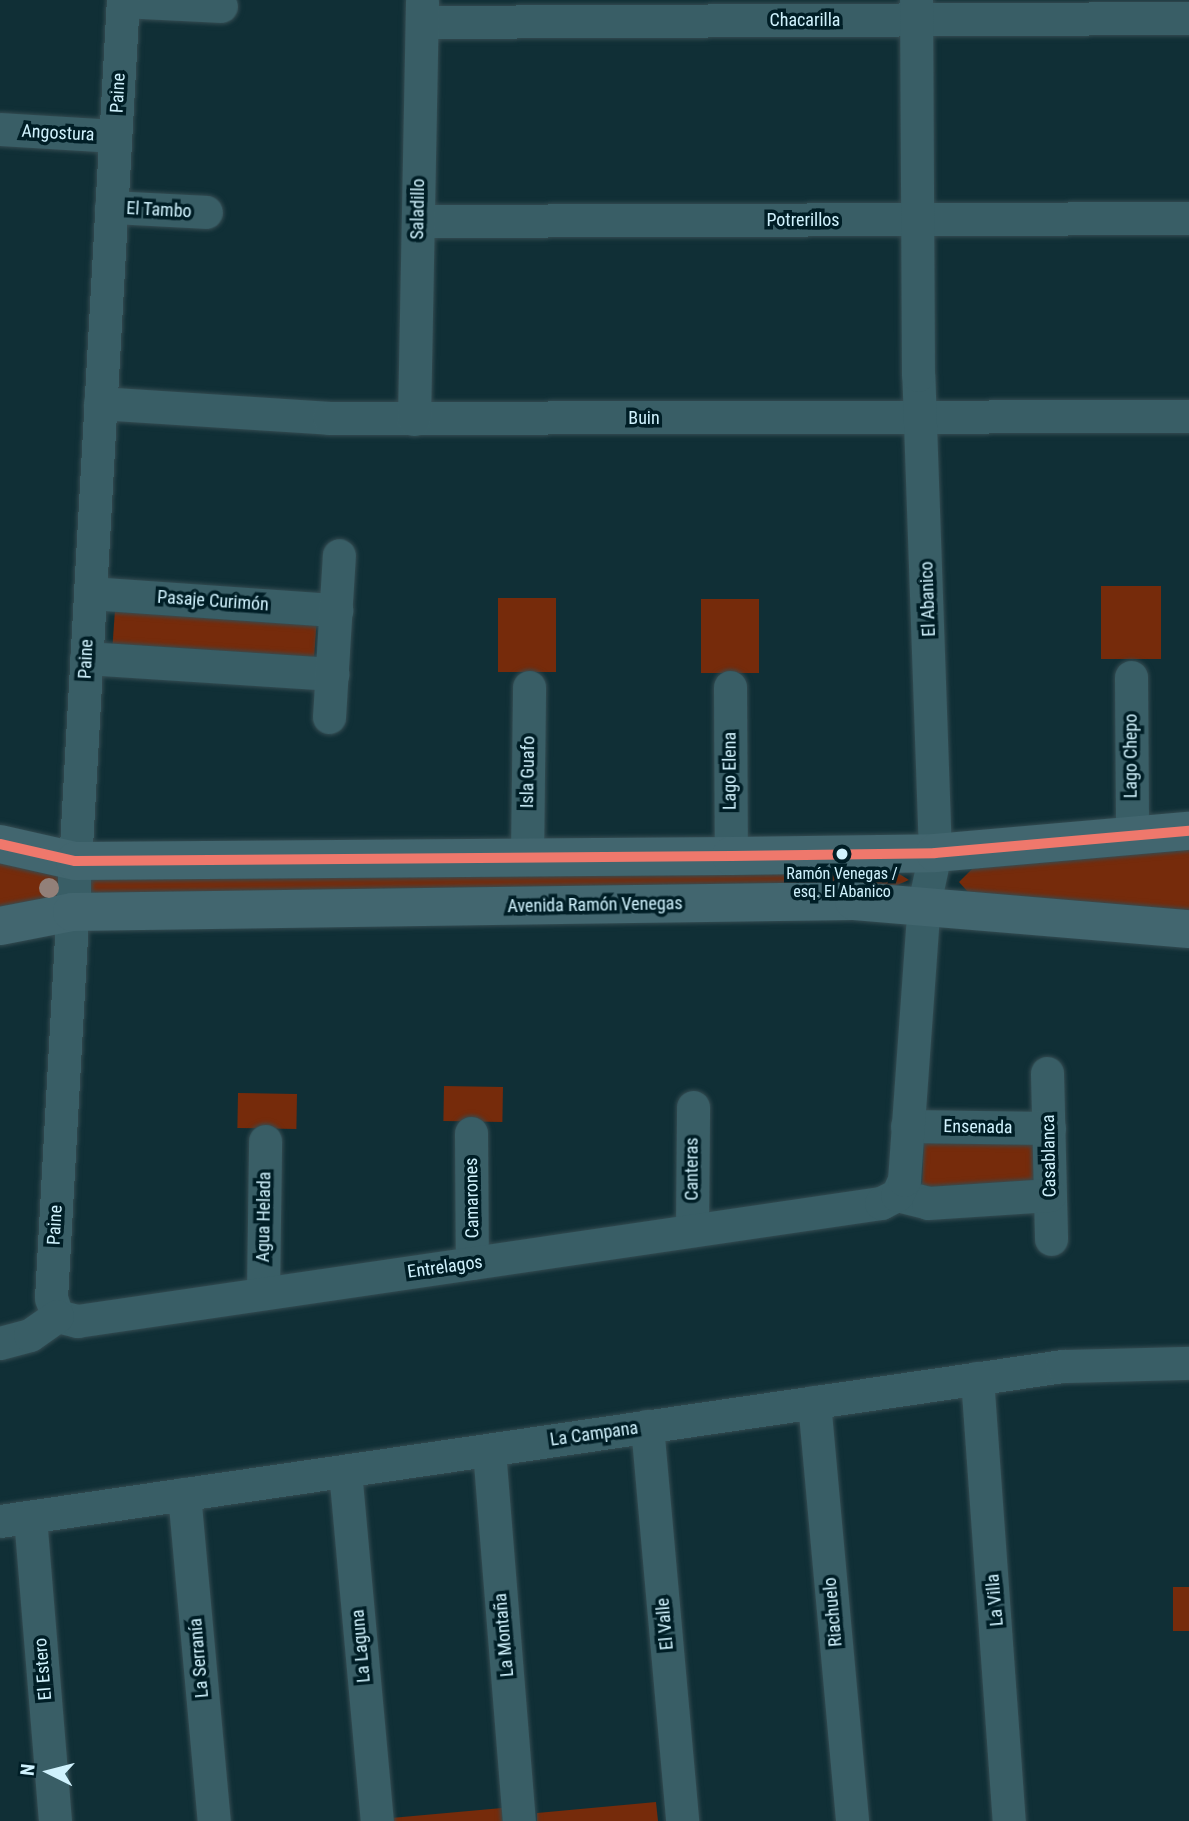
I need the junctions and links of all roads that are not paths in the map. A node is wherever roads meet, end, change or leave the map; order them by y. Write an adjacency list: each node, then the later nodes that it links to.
1 (123, 1): 2 (street); 7 (street, Paine)
2 (221, 6)
3 (916, 10): 4 (street, Chacarilla); 5 (street, Chacarilla); 11 (street, El Abanico)
4 (422, 11): 12 (street, Saladillo)
5 (1189, 18)
6 (0, 129): 7 (street, Angostura)
7 (116, 136): 8 (street, Paine)
8 (111, 207): 9 (street, El Tambo); 13 (street, Paine)
9 (206, 212)
10 (1189, 218): 11 (street, Potrerillos)
11 (917, 219): 12 (street, Potrerillos); 15 (street, El Abanico)
12 (418, 221): 16 (street, Saladillo)
13 (100, 403): 16 (street, Buin); 18 (street, Paine)
14 (1189, 416): 15 (street, Buin)
15 (921, 417): 16 (street, Buin); 29 (street, El Abanico)
16 (414, 419)
17 (339, 555): 19 (street)
18 (90, 593): 19 (street, Pasaje Curimón); 20 (street, Paine)
19 (336, 610): 21 (street)
20 (86, 659): 21 (street); 32 (street, Paine)
21 (332, 674): 25 (street)
22 (1131, 677): 27 (street, Lago Chepo)
23 (529, 687): 31 (street, Isla Guafo)
24 (730, 687): 30 (street, Lago Elena)
25 (329, 717)
26 (1189, 831): 27 (street)
27 (1132, 834): 29 (street)
28 (0, 844): 32 (street)
29 (935, 853): 30 (street); 33 (street, El Abanico)
30 (731, 856): 31 (street)
31 (527, 857): 32 (street)
32 (75, 861): 34 (street, Paine)
33 (924, 904): 34 (street, Avenida Ramón Venegas); 36 (street, Avenida Ramón Venegas); 39 (street, El Abanico)
34 (72, 912): 35 (street, Avenida Ramón Venegas); 49 (street, Paine)
35 (0, 926)
36 (1189, 929)
37 (1047, 1073): 40 (street, Casablanca)
38 (693, 1107): 45 (street, Canteras)
39 (907, 1126): 40 (street, Ensenada); 43 (street, El Abanico)
40 (1049, 1128): 44 (street, Casablanca)
41 (471, 1133): 47 (street, Camarones)
42 (265, 1141): 48 (street, Agua Helada)
43 (897, 1195): 44 (street); 45 (street, Entrelagos)
44 (1050, 1195): 46 (street, Casablanca)
45 (692, 1230): 47 (street, Entrelagos)
46 (1051, 1239)
47 (472, 1263): 48 (street, Entrelagos)
48 (264, 1293): 49 (street, Entrelagos)
49 (57, 1316): 50 (street)
50 (0, 1343)
51 (1189, 1363): 52 (street, La Campana)
52 (977, 1378): 53 (street, La Campana); 65 (street, La Villa)
53 (814, 1402): 54 (street, La Campana); 64 (street, Riachuelo)
54 (647, 1426): 55 (street, La Campana); 63 (street, El Valle)
55 (489, 1450): 56 (street, La Campana); 62 (street, La Montaña)
56 (345, 1471): 57 (street, La Campana); 61 (street, La Laguna)
57 (184, 1494): 58 (street, La Campana); 60 (street, La Serranía)
58 (15, 1519): 59 (street, El Estero)
59 (55, 1821)
60 (214, 1821)
61 (377, 1821)
62 (519, 1821)
63 (682, 1821)
64 (852, 1821)
65 (1009, 1821)

